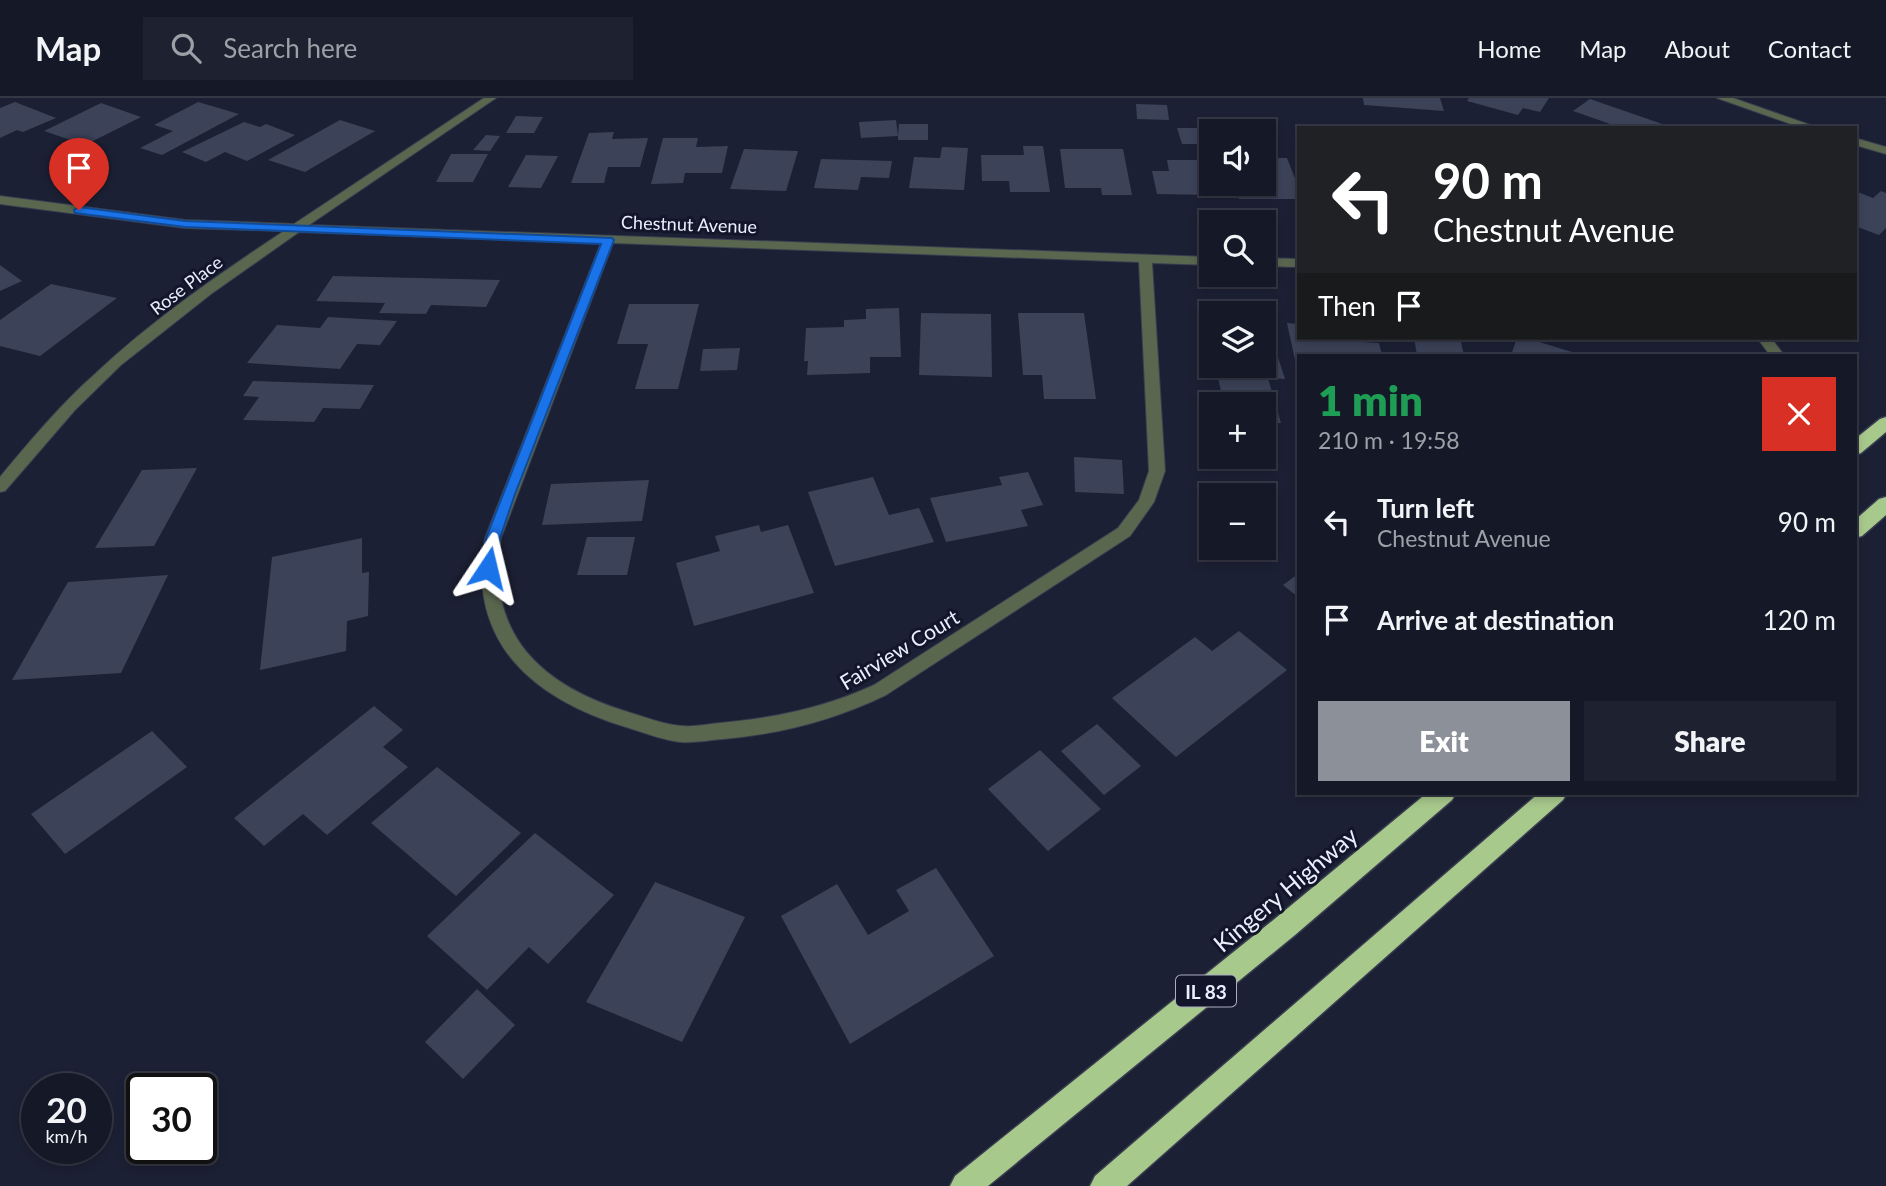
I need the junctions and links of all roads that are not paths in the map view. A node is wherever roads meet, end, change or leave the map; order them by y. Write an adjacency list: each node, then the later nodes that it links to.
1 (491, 98): 7 (street, Rose Place)
2 (1722, 98): 3 (street)
3 (1809, 126)
4 (1857, 142): 5 (street)
5 (1886, 151)
6 (0, 200): 7 (street, Chestnut Avenue)
7 (295, 229): 8 (street, Chestnut Avenue); 17 (street, Rose Place)
8 (608, 240): 9 (street, Chestnut Avenue); 9 (street, Fairview Court)
9 (1144, 259): 10 (street, Chestnut Avenue)
10 (1199, 261)
11 (1276, 262): 12 (street)
12 (1297, 263)
13 (1766, 340): 14 (street)
14 (1776, 354)
15 (1886, 423): 16 (highway)
16 (1857, 447)
17 (0, 487)
18 (1886, 504): 19 (highway)
19 (1857, 529)
20 (1442, 795): 22 (highway, Kingery Highway / IL 83)
21 (1553, 795): 23 (highway)
22 (965, 1186)
23 (1105, 1186)

